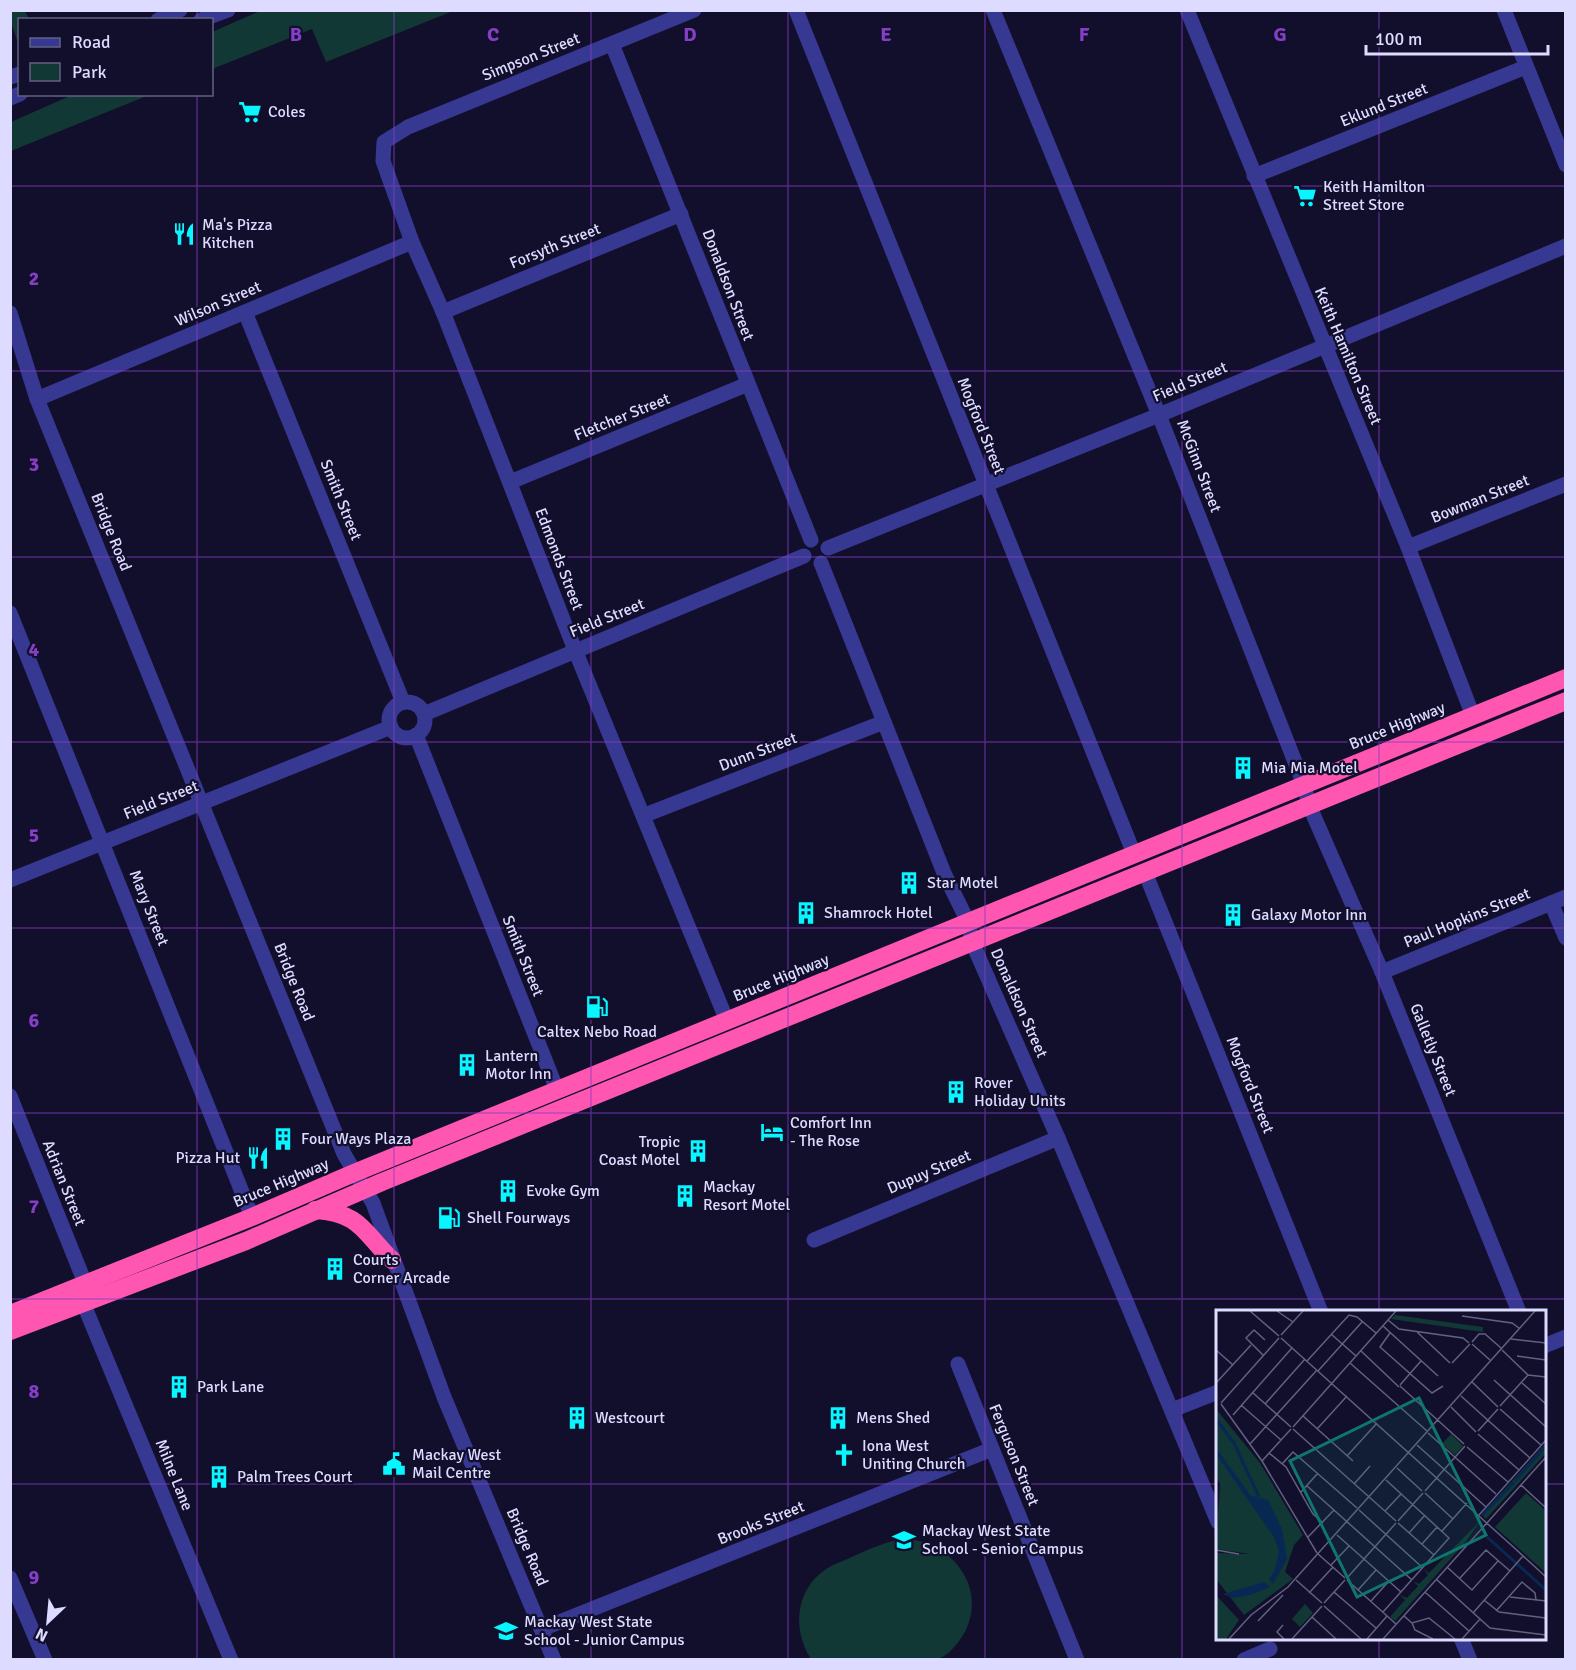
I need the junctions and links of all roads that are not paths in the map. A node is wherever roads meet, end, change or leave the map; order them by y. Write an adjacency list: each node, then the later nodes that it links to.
1 (180, 10): 8 (street)
2 (228, 10): 9 (street)
3 (694, 10): 10 (street, Simpson Street)
4 (796, 10): 26 (street, Mogford Street)
5 (993, 10): 24 (street, McGinn Street)
6 (1187, 10): 14 (street, Keith Hamilton Street)
7 (1504, 10): 11 (street)
8 (162, 18)
9 (206, 18)
10 (612, 44): 12 (street, Simpson Street); 15 (street, Donaldson Street)
11 (1527, 67): 13 (street); 14 (street, Eklund Street)
12 (384, 142): 16 (street, Edmonds Street)
13 (1566, 165)
14 (1254, 176): 21 (street, Keith Hamilton Street)
15 (681, 214): 19 (street, Forsyth Street); 22 (street, Donaldson Street)
16 (412, 242): 18 (street, Wilson Street); 19 (street, Edmonds Street)
17 (1566, 246): 21 (street, Field Street)
18 (245, 312): 23 (street, Wilson Street); 37 (street, Smith Street)
19 (443, 312): 25 (street, Edmonds Street)
20 (10, 313): 23 (street, Bridge Road)
21 (1324, 345): 24 (street, Field Street); 29 (street, Keith Hamilton Street)
22 (748, 384): 25 (street, Fletcher Street); 28 (street, Donaldson Street)
23 (37, 399): 44 (street, Bridge Road)
24 (1159, 415): 26 (street, Field Street); 43 (street, McGinn Street)
25 (510, 482): 34 (street, Edmonds Street)
26 (985, 484): 30 (street, Field Street); 48 (street, Mogford Street)
27 (1566, 484): 29 (street, Bowman Street)
28 (811, 540): 30 (street); 31 (street)
29 (1408, 547): 39 (street, Keith Hamilton Street)
30 (828, 548): 32 (street)
31 (804, 556): 32 (street); 34 (street, Field Street)
32 (821, 563): 40 (street, Donaldson Street)
33 (10, 613): 47 (street, Mary Street)
34 (575, 650): 38 (street, Field Street); 46 (street, Edmonds Street)
35 (1566, 678): 39 (highway, Bruce Highway)
36 (1566, 701): 45 (highway)
37 (403, 702): 38 (street); 41 (street)
38 (424, 714): 42 (street)
39 (1473, 716): 43 (highway, Bruce Highway)
40 (884, 722): 46 (street, Dunn Street); 52 (street, Donaldson Street)
41 (391, 727): 42 (street); 44 (street, Field Street)
42 (416, 735): 57 (street, Smith Street)
43 (1304, 785): 45 (street, McGinn Street); 48 (highway, Bruce Highway)
44 (203, 803): 47 (street, Field Street); 60 (street, Bridge Road)
45 (1309, 805): 49 (highway); 55 (street, Galletly Street)
46 (645, 814): 56 (street, Edmonds Street)
47 (104, 843): 50 (street, Field Street); 63 (street, Mary Street)
48 (1134, 854): 52 (highway, Bruce Highway)
49 (1145, 872): 54 (highway); 68 (street, Mogford Street)
50 (10, 880)
51 (1558, 900): 53 (street); 55 (street, Paul Hopkins Street)
52 (968, 922): 54 (street, Donaldson Street); 56 (highway, Bruce Highway)
53 (1566, 938)
54 (972, 942): 59 (street, Donaldson Street); 61 (highway)
55 (1382, 972): 69 (street, Galletly Street)
56 (727, 1021): 57 (highway, Bruce Highway)
57 (557, 1090): 60 (highway, Bruce Highway)
58 (10, 1096): 66 (street, Adrian Street)
59 (1058, 1138): 64 (street, Dupuy Street); 76 (street, Donaldson Street)
60 (354, 1173): 61 (street, Bridge Road); 63 (highway, Bruce Highway)
61 (365, 1189): 62 (highway); 65 (street, Bridge Road)
62 (315, 1210): 65 (highway); 67 (highway)
63 (252, 1217): 66 (highway, Bruce Highway)
64 (814, 1240)
65 (392, 1260): 80 (street, Bridge Road)
66 (85, 1283): 70 (highway, Bruce Highway)
67 (84, 1305): 71 (highway); 84 (street, Milne Lane)
68 (1321, 1310)
69 (1519, 1310)
70 (10, 1314)
71 (10, 1331)
72 (1566, 1337): 73 (street)
73 (1546, 1346)
74 (958, 1364): 77 (street, Ferguson Street)
75 (1216, 1393): 76 (street)
76 (1172, 1410): 78 (street, Donaldson Street)
77 (992, 1449): 80 (street, Brooks Street); 86 (street, Ferguson Street)
78 (1216, 1517)
79 (10, 1578): 83 (street)
80 (542, 1629): 85 (street, Bridge Road)
81 (1462, 1640): 88 (street)
82 (1270, 1649): 87 (street)
83 (45, 1659)
84 (231, 1659)
85 (554, 1659)
86 (1077, 1659)
87 (1244, 1659)
88 (1470, 1659)

